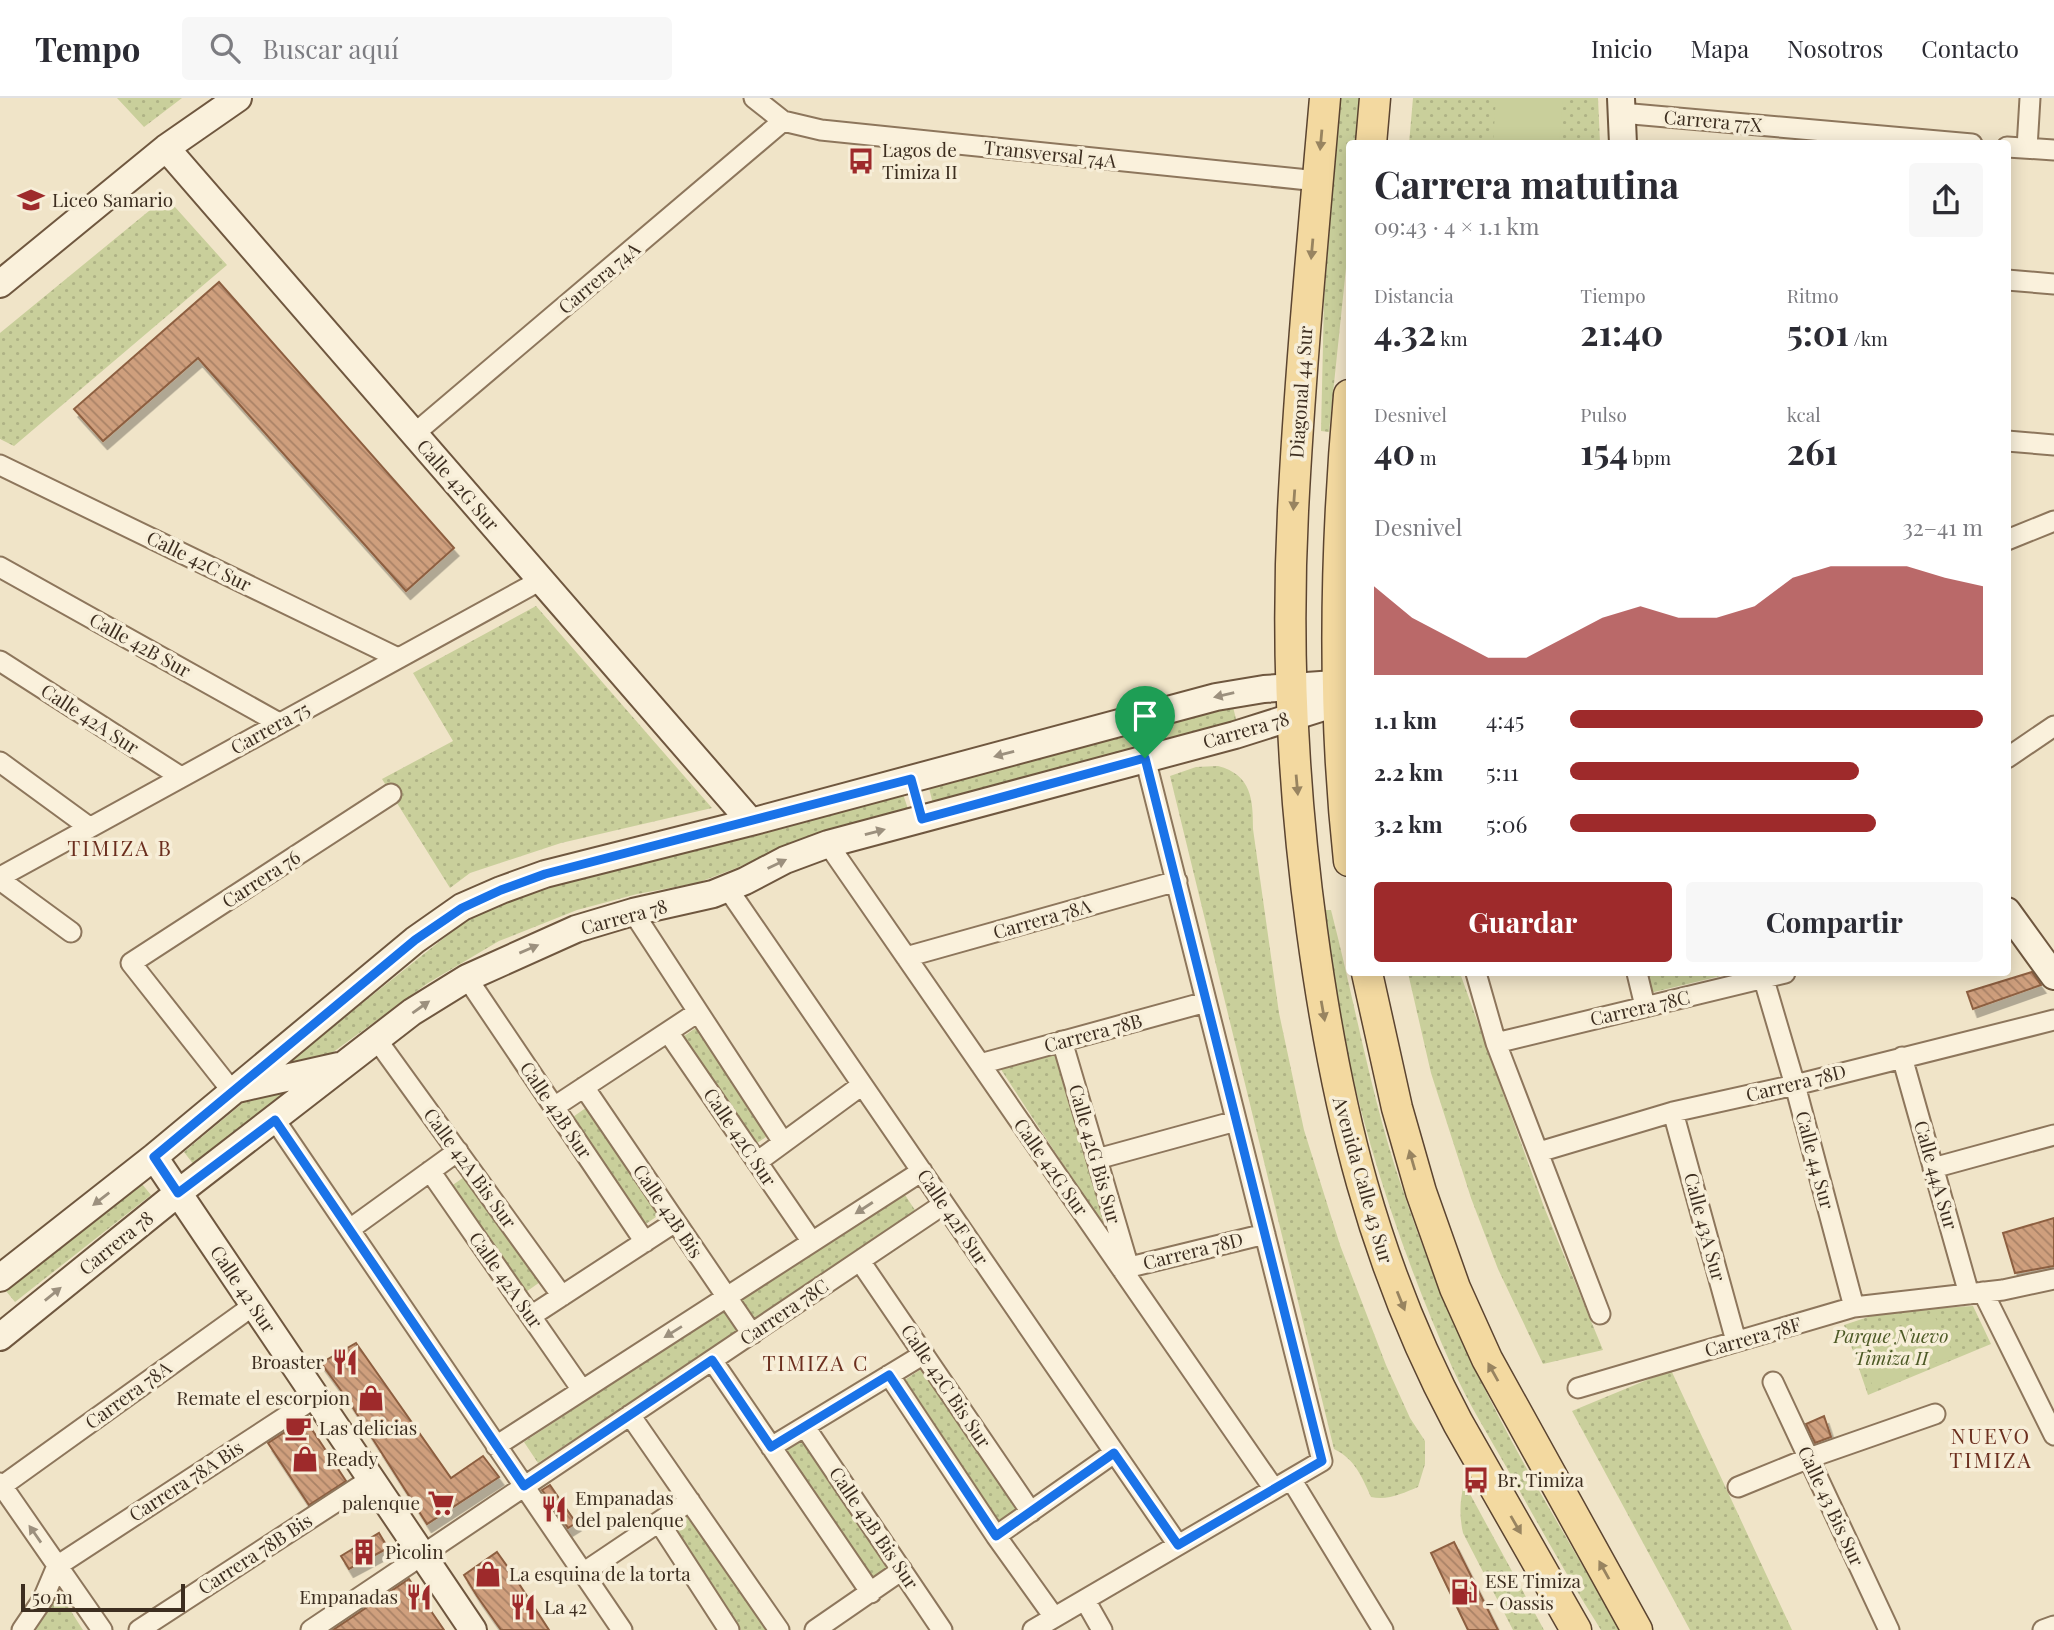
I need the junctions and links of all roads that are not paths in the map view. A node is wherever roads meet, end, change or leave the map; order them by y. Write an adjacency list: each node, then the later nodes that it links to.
1 (238, 98): 11 (street)
2 (754, 98): 7 (street)
3 (1325, 98): 14 (main road, Diagonal 44 Sur, one-way to 14)
4 (1375, 98): 8 (main road)
5 (2030, 98): 12 (street)
6 (1621, 105): 9 (street); 10 (street, Carrera 77X)
7 (783, 121): 14 (street, Transversal 74A); 19 (street, Carrera 74A)
8 (1371, 140)
9 (1623, 140)
10 (1936, 140)
11 (166, 148): 16 (street); 19 (street, Calle 42G Sur)
12 (2017, 148): 13 (street)
13 (2054, 150)
14 (1318, 181): 29 (main road, Diagonal 44 Sur, one-way to 29)
15 (2011, 280): 17 (street)
16 (0, 284)
17 (2054, 284)
18 (1346, 432): 30 (main road)
19 (414, 434): 26 (street, Calle 42G Sur)
20 (2011, 441): 21 (street)
21 (2054, 445)
22 (0, 465): 27 (street, Calle 42C Sur)
23 (2054, 521): 24 (street)
24 (2011, 538)
25 (0, 567): 32 (street, Calle 42B Sur)
26 (541, 580): 27 (street, Carrera 75); 41 (street, Calle 42G Sur)
27 (398, 658): 32 (street, Carrera 75)
28 (0, 661): 37 (street, Calle 42A Sur)
29 (1292, 687): 30 (street, Carrera 78); 31 (main road, Avenida Calle 43 Sur); 38 (street, Carrera 78, one-way to 38)
30 (1344, 692): 31 (street, Carrera 78); 43 (main road)
31 (1292, 717): 35 (street, Carrera 78); 154 (main road, Avenida Calle 43 Sur, one-way to 154)
32 (279, 723): 37 (street, Carrera 75)
33 (2054, 726): 34 (street)
34 (2011, 755)
35 (1145, 758): 40 (street, Carrera 78); 46 (street)
36 (0, 762): 42 (street)
37 (181, 777): 42 (street, Carrera 75)
38 (911, 779): 40 (street); 41 (street, Carrera 78)
39 (391, 794): 72 (street, Carrera 76)
40 (922, 819): 44 (street, Carrera 78, one-way to 40)
41 (751, 822): 72 (street, Carrera 78)
42 (89, 827): 45 (street, Carrera 75)
43 (1346, 827)
44 (828, 844): 47 (street, Carrera 78, one-way to 44); 51 (street, Calle 42G Sur)
45 (0, 879): 50 (street)
46 (1177, 881): 51 (street, Carrera 78A); 58 (street)
47 (728, 889): 48 (street, Carrera 78); 69 (street, Calle 42F Sur)
48 (633, 912): 57 (street, Carrera 78, one-way to 48); 60 (street)
49 (2011, 917): 56 (street)
50 (71, 932)
51 (906, 957): 68 (street, Calle 42G Sur)
52 (1368, 976): 155 (main road, one-way to 52)
53 (1477, 976): 65 (street)
54 (1638, 976): 59 (street)
55 (1763, 976): 59 (street, Carrera 78C); 70 (street, Calle 44 Sur)
56 (2054, 976)
57 (467, 978): 63 (street, Carrera 78, one-way to 57); 73 (street, Calle 42B Sur)
58 (1206, 1002): 64 (street, Carrera 78B); 76 (street)
59 (1645, 1006): 65 (street, Carrera 78C)
60 (698, 1012): 62 (street); 78 (street)
61 (2054, 1020): 66 (street, Carrera 78D)
62 (668, 1032): 71 (street); 83 (street, Calle 42C Sur)
63 (377, 1040): 67 (street, Carrera 78); 79 (street, Calle 42A Bis Sur)
64 (1062, 1041): 68 (street, Carrera 78B); 82 (street, Calle 42G Bis Sur)
65 (1496, 1043): 80 (street)
66 (1902, 1057): 70 (street, Carrera 78D); 84 (street, Calle 44A Sur)
67 (346, 1064): 72 (street); 75 (street, Carrera 78)
68 (980, 1064): 95 (street, Calle 42G Sur)
69 (862, 1085): 78 (street); 86 (street, Calle 42F Sur)
70 (1796, 1085): 74 (street, Carrera 78D); 102 (street, Calle 44 Sur)
71 (584, 1087): 73 (street); 89 (street, Calle 42B Bis)
72 (232, 1091): 81 (street, Carrera 78)
73 (554, 1107): 92 (street, Calle 42B Sur)
74 (1673, 1112): 80 (street, Carrera 78D); 107 (street, Calle 43A Sur)
75 (275, 1120): 87 (street, Carrera 78); 90 (street)
76 (1236, 1121): 82 (street); 91 (street)
77 (2054, 1135): 84 (street)
78 (783, 1142): 83 (street)
79 (458, 1151): 85 (street); 99 (street, Calle 42A Bis Sur)
80 (1539, 1152): 103 (street)
81 (154, 1157): 87 (street, Calle 42 Sur); 96 (street, Carrera 78, one-way to 96)
82 (1097, 1159): 95 (street, Calle 42G Bis Sur)
83 (757, 1162): 93 (street, Calle 42C Sur)
84 (1933, 1168): 98 (street, Calle 44A Sur)
85 (430, 1171): 90 (street); 104 (street, Calle 42A Sur)
86 (922, 1171): 88 (street, Calle 42F Sur); 93 (street, one-way to 93)
87 (178, 1193): 101 (street, Calle 42 Sur); 106 (street, Carrera 78, one-way to 87)
88 (944, 1204): 94 (street, Carrera 78C); 121 (street, Calle 42F Sur)
89 (675, 1222): 92 (street); 100 (street, Calle 42B Bis)
90 (350, 1229): 119 (street)
91 (1265, 1234): 95 (street, Carrera 78D); 124 (street)
92 (645, 1242): 99 (street)
93 (812, 1242): 100 (street)
94 (860, 1261): 105 (street, Carrera 78C); 108 (street, Calle 42C Bis Sur)
95 (1125, 1268): 124 (street, Calle 42G Sur)
96 (0, 1278)
97 (2054, 1279): 98 (street, Carrera 78F)
98 (1976, 1293): 102 (street, Carrera 78F); 118 (street, Calle 44A Sur)
99 (562, 1296): 104 (street)
100 (727, 1298): 105 (street, Calle 42B Bis); 113 (street, one-way to 113)
101 (254, 1306): 114 (street, Calle 42 Sur); 127 (street, Carrera 78A)
102 (1854, 1307): 107 (street, Carrera 78F)
103 (1600, 1314)
104 (531, 1316): 113 (street, Calle 42A Sur)
105 (752, 1334): 109 (street, Carrera 78C)
106 (0, 1337)
107 (1736, 1342): 112 (street, Carrera 78F)
108 (924, 1354): 110 (street); 129 (street, Calle 42C Bis Sur)
109 (712, 1360): 116 (street, Carrera 78C); 120 (street)
110 (889, 1375): 117 (street); 131 (street)
111 (1773, 1382): 122 (street, Calle 43 Bis Sur)
112 (1578, 1388)
113 (582, 1390): 119 (street)
114 (316, 1397): 123 (street, Calle 42 Sur); 134 (street, Carrera 78A Bis)
115 (1935, 1414): 122 (street)
116 (630, 1415): 125 (street, Carrera 78C); 128 (street)
117 (805, 1427): 120 (street); 135 (street, Calle 42B Bis Sur)
118 (2054, 1435)
119 (496, 1446): 125 (street)
120 (771, 1447): 137 (street)
121 (1114, 1453): 129 (street); 132 (street, Calle 42F Sur)
122 (1809, 1458): 126 (street); 156 (street, Calle 43 Bis Sur)
123 (371, 1479): 133 (street, Calle 42 Sur); 143 (street, Carrera 78B Bis)
124 (1282, 1484): 132 (street); 153 (street, Calle 42G Sur)
125 (524, 1486): 133 (street, Carrera 78C); 136 (street)
126 (1738, 1487)
127 (3, 1494): 134 (street, one-way to 127)
128 (690, 1501): 130 (street); 148 (street)
129 (1031, 1512): 131 (street)
130 (659, 1522): 136 (street); 147 (street)
131 (996, 1536): 139 (street)
132 (1178, 1545): 138 (street)
133 (422, 1554): 144 (street, Carrera 78C); 145 (street, Calle 42 Sur)
134 (57, 1566): 141 (street); 142 (street)
135 (902, 1570): 137 (street); 150 (street, Calle 42B Bis Sur)
136 (583, 1573): 146 (street)
137 (871, 1593): 149 (street)
138 (1085, 1600): 139 (street); 152 (street)
139 (1054, 1617): 151 (street)
140 (2054, 1626): 157 (street)
141 (22, 1630)
142 (102, 1630)
143 (139, 1630)
144 (311, 1630)
145 (472, 1630)
146 (622, 1630)
147 (729, 1630)
148 (779, 1630)
149 (815, 1630)
150 (942, 1630)
151 (1033, 1630)
152 (1102, 1630)
153 (1383, 1630)
154 (1576, 1630)
155 (1637, 1630)
156 (1889, 1630)
157 (2043, 1630)

